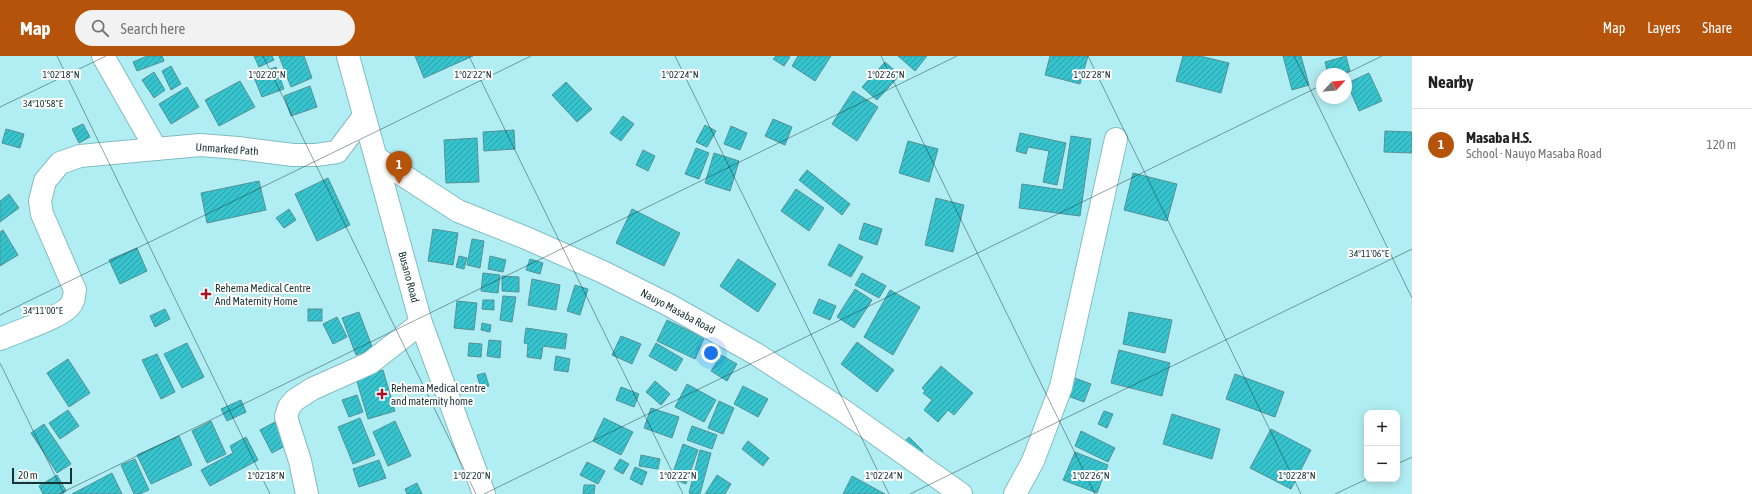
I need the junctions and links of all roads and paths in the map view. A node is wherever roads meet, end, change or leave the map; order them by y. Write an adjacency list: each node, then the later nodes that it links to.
1 (103, 56): 5 (street)
2 (348, 56): 3 (street, Busano Road)
3 (364, 116): 5 (street, Unmarked Path); 6 (street, Busano Road)
4 (1116, 139): 12 (street)
5 (156, 149): 8 (street, Unmarked Path)
6 (378, 159): 7 (street, Busano Road); 11 (street, Nauyo Masaba Road)
7 (421, 323): 9 (street); 10 (street, Busano Road)
8 (0, 339)
9 (307, 494)
10 (484, 494)
11 (961, 494)
12 (1015, 494)

